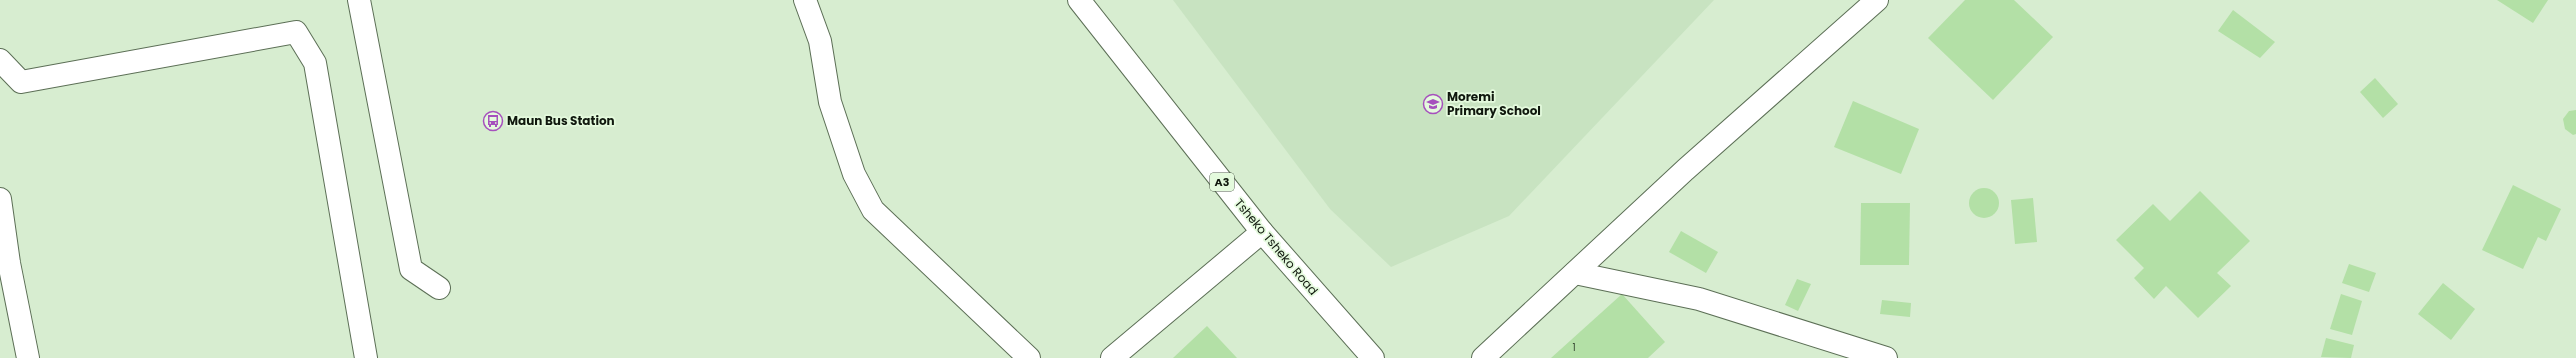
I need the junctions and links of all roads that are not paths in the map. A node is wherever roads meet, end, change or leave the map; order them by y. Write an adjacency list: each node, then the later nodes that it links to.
1 (359, 0): 9 (main road)
2 (805, 0): 12 (main road)
3 (1079, 0): 7 (main road, Tsheko Tsheko Road / A3)
4 (1876, 0): 8 (main road)
5 (0, 60): 11 (main road)
6 (0, 199): 10 (main road)
7 (1262, 232): 13 (main road); 14 (main road, Tsheko Tsheko Road / A3)
8 (1575, 273): 15 (main road); 16 (main road)
9 (439, 288)
10 (28, 358)
11 (366, 358)
12 (1029, 358)
13 (1112, 358)
14 (1373, 358)
15 (1484, 358)
16 (1886, 358)

